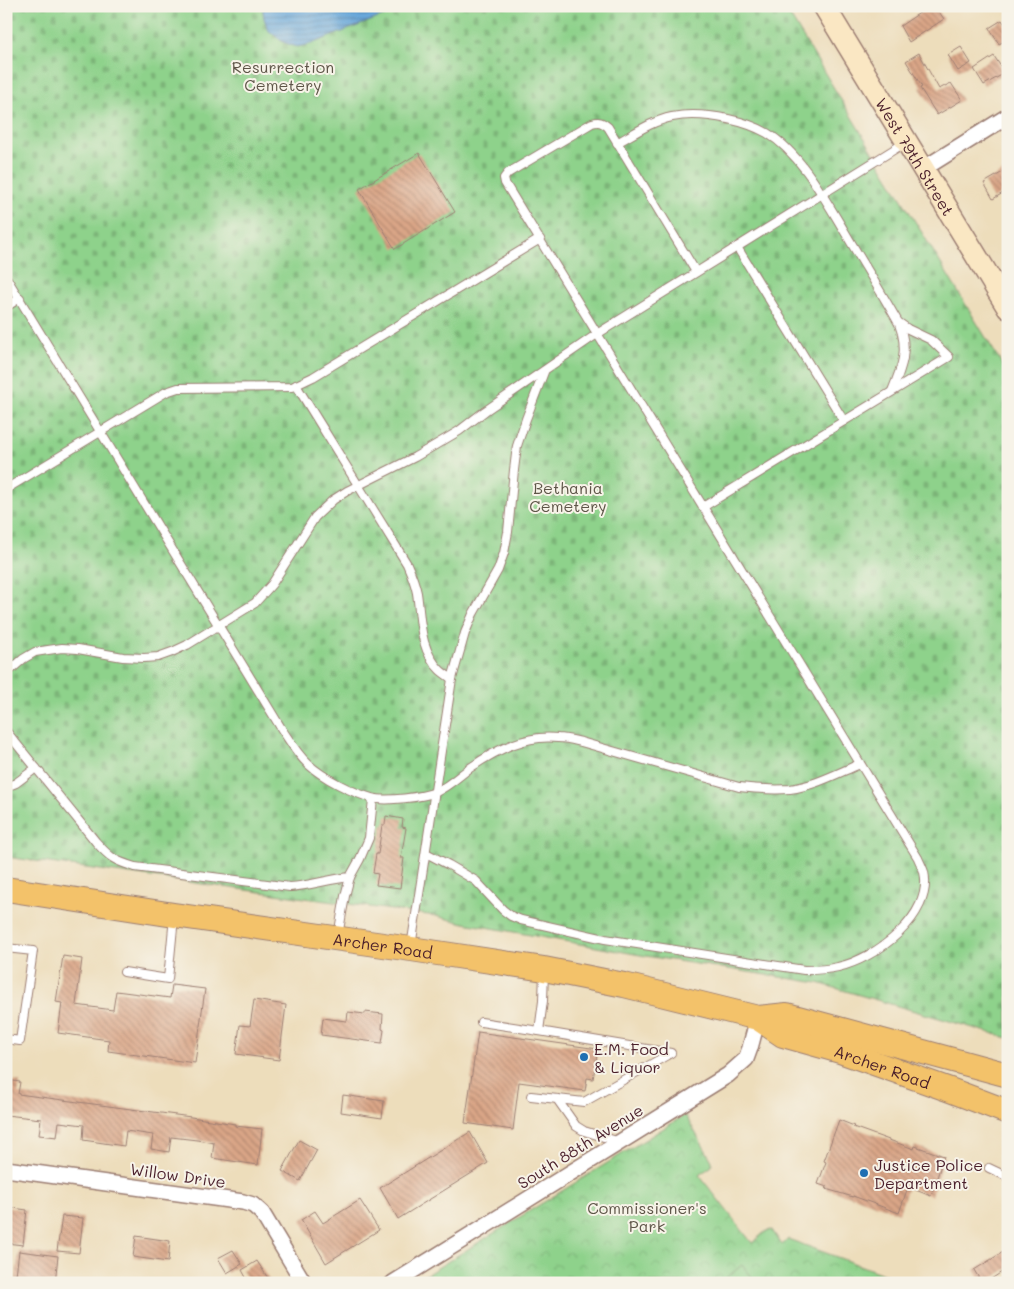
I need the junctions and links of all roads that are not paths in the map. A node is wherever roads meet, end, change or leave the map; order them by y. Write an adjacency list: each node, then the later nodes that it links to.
1 (824, 6): 3 (main road, West 79th Street)
2 (1008, 116): 5 (street)
3 (907, 142): 5 (main road, West 79th Street); 6 (lane)
4 (618, 143): 6 (lane); 7 (lane); 9 (lane)
5 (923, 169): 13 (main road, West 79th Street)
6 (822, 194): 8 (lane); 14 (lane)
7 (540, 239): 15 (lane); 17 (lane)
8 (737, 247): 9 (lane); 19 (lane)
9 (696, 272): 15 (lane)
10 (6, 278): 11 (lane)
11 (20, 298): 12 (lane); 20 (lane)
12 (6, 307)
13 (1008, 308)
14 (898, 322): 18 (lane); 18 (lane)
15 (598, 334): 16 (lane); 23 (lane)
16 (544, 372): 21 (lane); 26 (lane)
17 (296, 385): 20 (lane); 21 (lane)
18 (892, 391): 19 (lane)
19 (844, 420): 23 (lane)
20 (100, 431): 22 (lane); 24 (lane)
21 (358, 486): 24 (lane); 26 (lane)
22 (6, 489)
23 (703, 507): 28 (lane)
24 (218, 626): 25 (lane); 32 (lane)
25 (6, 674)
26 (452, 680): 31 (lane)
27 (6, 731): 29 (lane)
28 (860, 764): 31 (lane); 33 (lane)
29 (36, 768): 30 (lane); 34 (lane)
30 (6, 787)
31 (435, 792): 32 (lane); 33 (lane)
32 (373, 798): 34 (lane)
33 (426, 854): 39 (lane)
34 (350, 877): 37 (lane)
35 (6, 889): 36 (main road, Archer Road)
36 (174, 916): 37 (main road, Archer Road); 41 (lane)
37 (338, 938): 39 (main road, Archer Road)
38 (6, 948): 45 (lane)
39 (411, 949): 40 (main road, Archer Road)
40 (544, 969): 42 (main road, Archer Road); 44 (lane)
41 (124, 972)
42 (758, 1018): 46 (main road, Archer Road); 47 (main road, Archer Road); 52 (street, South 88th Avenue)
43 (481, 1022): 44 (lane)
44 (540, 1031): 49 (lane)
45 (6, 1039)
46 (1008, 1075)
47 (950, 1090): 50 (main road); 51 (main road, Archer Road)
48 (531, 1096): 49 (lane)
49 (557, 1099): 52 (lane)
50 (1008, 1102)
51 (1008, 1112)
52 (620, 1142): 57 (street, South 88th Avenue)
53 (989, 1168): 55 (lane)
54 (6, 1169): 56 (street, Willow Drive)
55 (1008, 1177)
56 (304, 1283)
57 (393, 1283)

